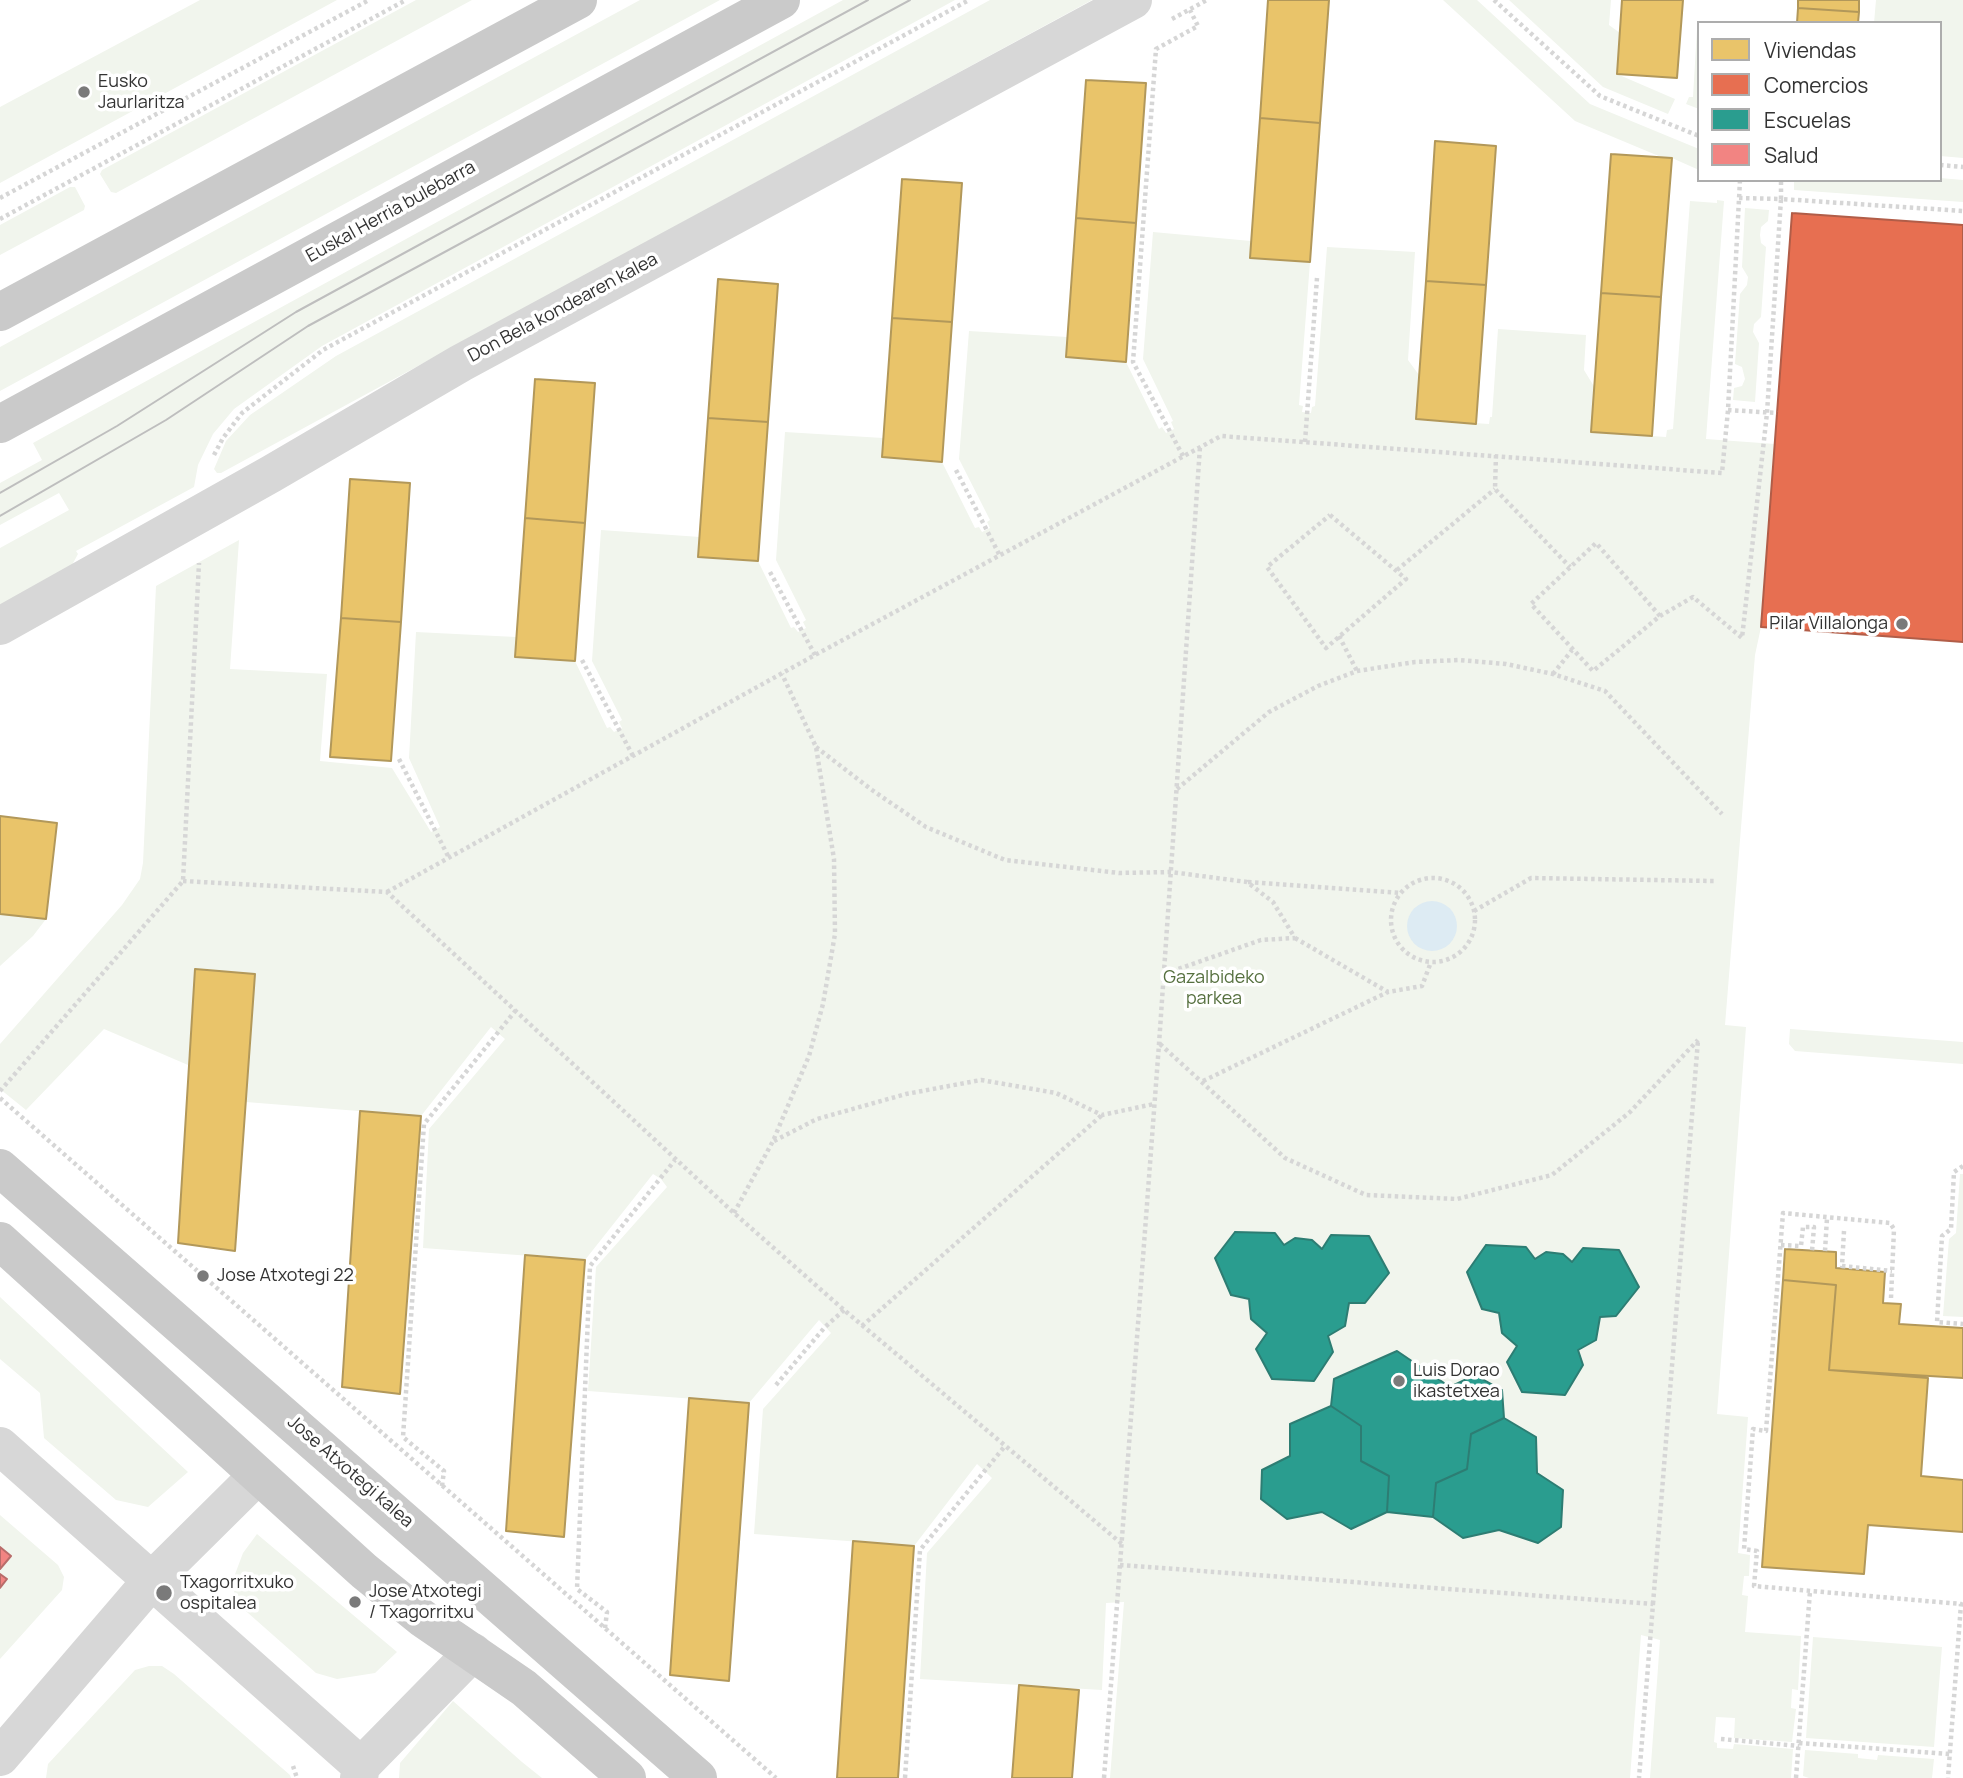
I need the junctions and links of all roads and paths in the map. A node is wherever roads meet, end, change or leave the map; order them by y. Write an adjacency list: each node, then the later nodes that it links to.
1 (369, 0): 14 (path)
2 (406, 0): 18 (path)
3 (578, 0): 20 (main road)
4 (781, 0): 24 (main road, Euskal Herria bulebarra)
5 (969, 0): 31 (path)
6 (1133, 0): 31 (street, Don Bela kondearen kalea)
7 (1494, 0): 9 (path)
8 (1190, 10): 28 (path)
9 (1697, 135)
10 (1942, 165): 11 (path)
11 (1963, 167)
12 (1740, 182): 15 (path)
13 (1781, 182): 16 (path)
14 (0, 198)
15 (1739, 198): 16 (path); 21 (path)
16 (1781, 199): 17 (path); 22 (path)
17 (1963, 211)
18 (0, 219)
19 (1317, 278): 25 (path)
20 (0, 312)
21 (1728, 410): 22 (path); 27 (path)
22 (1767, 413): 23 (path); 37 (path)
23 (1777, 413)
24 (0, 424)
25 (1305, 442): 26 (path); 27 (path)
26 (1200, 446): 28 (path); 49 (path)
27 (1496, 455): 30 (path)
28 (1183, 456): 32 (path)
29 (956, 470): 32 (path)
30 (1495, 489): 34 (path); 35 (path)
31 (220, 503): 38 (street, Don Bela kondearen kalea)
32 (1000, 555): 41 (path)
33 (199, 562): 53 (path)
34 (1570, 567): 37 (path); 40 (path)
35 (1397, 570): 39 (path); 39 (path)
36 (770, 572): 41 (path)
37 (1660, 615): 40 (path)
38 (0, 626)
39 (1339, 636): 43 (path)
40 (1572, 650): 45 (path)
41 (815, 655): 44 (path)
42 (582, 660): 47 (path)
43 (1357, 671): 45 (path); 49 (path)
44 (782, 674): 46 (path); 47 (path)
45 (1553, 674): 50 (path)
46 (816, 747): 52 (path); 70 (path)
47 (633, 757): 51 (path)
48 (399, 759): 51 (path)
49 (1176, 790): 52 (path)
50 (1722, 814)
51 (449, 858): 56 (path)
52 (1171, 872): 55 (path); 61 (path)
53 (183, 881): 56 (path); 66 (path)
54 (1714, 881): 58 (path)
55 (1247, 882): 57 (path); 59 (path)
56 (387, 892): 63 (path)
57 (1400, 893): 58 (path); 60 (path)
58 (1474, 911): 60 (path)
59 (1294, 938): 61 (path); 62 (path)
60 (1431, 962): 62 (path)
61 (1164, 974): 64 (path)
62 (1388, 992): 65 (path)
63 (516, 1010): 71 (path); 90 (path)
64 (1160, 1044): 65 (path); 68 (path)
65 (1203, 1081): 95 (path)
66 (0, 1091)
67 (0, 1098): 90 (path)
68 (1155, 1104): 69 (path); 91 (path)
69 (1102, 1115): 70 (path); 85 (path)
70 (774, 1142): 74 (path)
71 (675, 1160): 74 (path); 96 (path)
72 (1963, 1166): 84 (path)
73 (0, 1168): 104 (main road, Jose Atxotegi kalea)
74 (734, 1213): 83 (path)
75 (1827, 1218): 78 (path); 80 (path); 81 (path)
76 (1844, 1231): 81 (path)
77 (0, 1241): 89 (main road)
78 (1780, 1245): 79 (path); 94 (path)
79 (1812, 1251)
80 (1825, 1251)
81 (1892, 1270): 82 (path)
82 (1891, 1298)
83 (844, 1310): 85 (path); 86 (path)
84 (1963, 1324)
85 (862, 1326): 88 (path)
86 (776, 1385)
87 (0, 1446): 93 (street)
88 (1005, 1446): 91 (path); 106 (path)
89 (257, 1476): 93 (street); 97 (main road)
90 (442, 1486): 96 (path)
91 (1122, 1544): 92 (path)
92 (1120, 1565): 95 (path); 107 (path)
93 (152, 1580): 101 (street); 102 (street)
94 (1810, 1591): 99 (path); 100 (path)
95 (1653, 1604): 108 (path)
96 (606, 1628): 105 (path)
97 (474, 1652): 102 (street); 103 (main road)
98 (1721, 1739): 99 (path)
99 (1799, 1744): 100 (path); 109 (path)
100 (1950, 1754): 110 (path)
101 (0, 1757)
102 (360, 1772)
103 (627, 1778)
104 (698, 1778)
105 (776, 1778)
106 (905, 1778)
107 (1104, 1778)
108 (1639, 1778)
109 (1796, 1778)
110 (1948, 1778)

